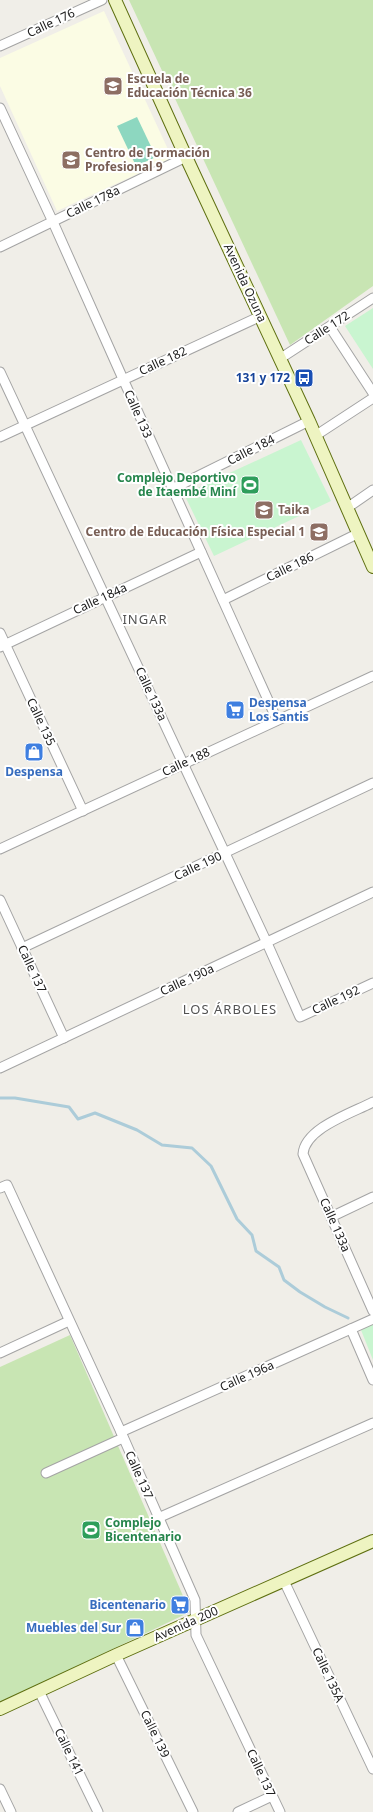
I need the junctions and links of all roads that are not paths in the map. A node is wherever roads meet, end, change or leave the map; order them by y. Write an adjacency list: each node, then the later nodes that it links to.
1 (102, 0): 3 (street, Calle 176)
2 (115, 0): 5 (main road, Avenida Ozuna)
3 (0, 46)
4 (0, 108): 6 (street, Calle 133)
5 (186, 157): 6 (street, Calle 178a); 9 (main road, Avenida Ozuna)
6 (53, 222): 7 (street, Calle 178a); 13 (street, Calle 133)
7 (0, 246)
8 (373, 298): 10 (street, Calle 172)
9 (261, 316): 11 (main road, Avenida Ozuna); 13 (street, Calle 182)
10 (330, 327): 11 (street, Calle 172); 14 (street)
11 (281, 358): 16 (main road, Avenida Ozuna)
12 (0, 372): 17 (street, Calle 133a)
13 (122, 379): 17 (street, Calle 182); 20 (street, Calle 133)
14 (373, 393)
15 (373, 398): 18 (street)
16 (309, 421): 18 (main road, Avenida Ozuna); 20 (street, Calle 184)
17 (25, 425): 19 (street, Calle 182); 26 (street, Calle 133a)
18 (315, 436): 22 (main road, Avenida Ozuna)
19 (0, 437)
20 (172, 489): 24 (street, Calle 133)
21 (373, 490): 22 (street)
22 (347, 508): 23 (main road, Avenida Ozuna)
23 (357, 534): 25 (main road, Avenida Ozuna); 27 (street, Calle 186)
24 (201, 552): 26 (street, Calle 184a); 27 (street, Calle 133)
25 (373, 568)
26 (106, 597): 29 (street, Calle 184a); 32 (street, Calle 133a)
27 (223, 600): 31 (street, Calle 133)
28 (0, 633): 29 (street, Calle 135)
29 (3, 645): 34 (street, Calle 135)
30 (373, 676): 31 (street, Calle 188)
31 (278, 720): 32 (street, Calle 188)
32 (183, 763): 34 (street, Calle 188); 36 (street, Calle 133a)
33 (373, 783): 36 (street, Calle 190)
34 (83, 811): 35 (street, Calle 188)
35 (0, 849)
36 (225, 853): 39 (street, Calle 133a); 40 (street, Calle 190)
37 (373, 892): 39 (street, Calle 190a)
38 (0, 900): 40 (street, Calle 137)
39 (267, 943): 42 (street, Calle 133a); 43 (street, Calle 190a)
40 (22, 948): 43 (street, Calle 137)
41 (373, 984): 42 (street, Calle 192)
42 (300, 1017)
43 (64, 1038): 44 (street, Calle 190a)
44 (0, 1068)
45 (373, 1102): 48 (street, Calle 133a)
46 (4, 1186): 51 (street, Calle 137)
47 (373, 1198): 48 (street)
48 (331, 1217): 49 (street, Calle 133a)
49 (373, 1311)
50 (373, 1319): 52 (street, Calle 196a)
51 (69, 1321): 53 (street); 56 (street, Calle 137)
52 (351, 1330): 54 (street); 56 (street, Calle 196a)
53 (0, 1353)
54 (373, 1380)
55 (373, 1424): 58 (street)
56 (122, 1435): 57 (street, Calle 196a); 58 (street, Calle 137)
57 (46, 1472)
58 (158, 1518): 61 (street, Calle 137)
59 (373, 1541): 60 (main road, Avenida 200)
60 (284, 1581): 61 (main road, Avenida 200); 65 (street, Calle 135A)
61 (196, 1620): 62 (main road, Avenida 200); 67 (street, Calle 137)
62 (116, 1655): 63 (main road, Avenida 200); 70 (street, Calle 139)
63 (39, 1691): 64 (main road, Avenida 200); 69 (street, Calle 141)
64 (0, 1709)
65 (373, 1769)
66 (0, 1789): 68 (street)
67 (272, 1796): 71 (street); 72 (street, Calle 137)
68 (11, 1812)
69 (98, 1812)
70 (193, 1812)
71 (238, 1812)
72 (280, 1812)

